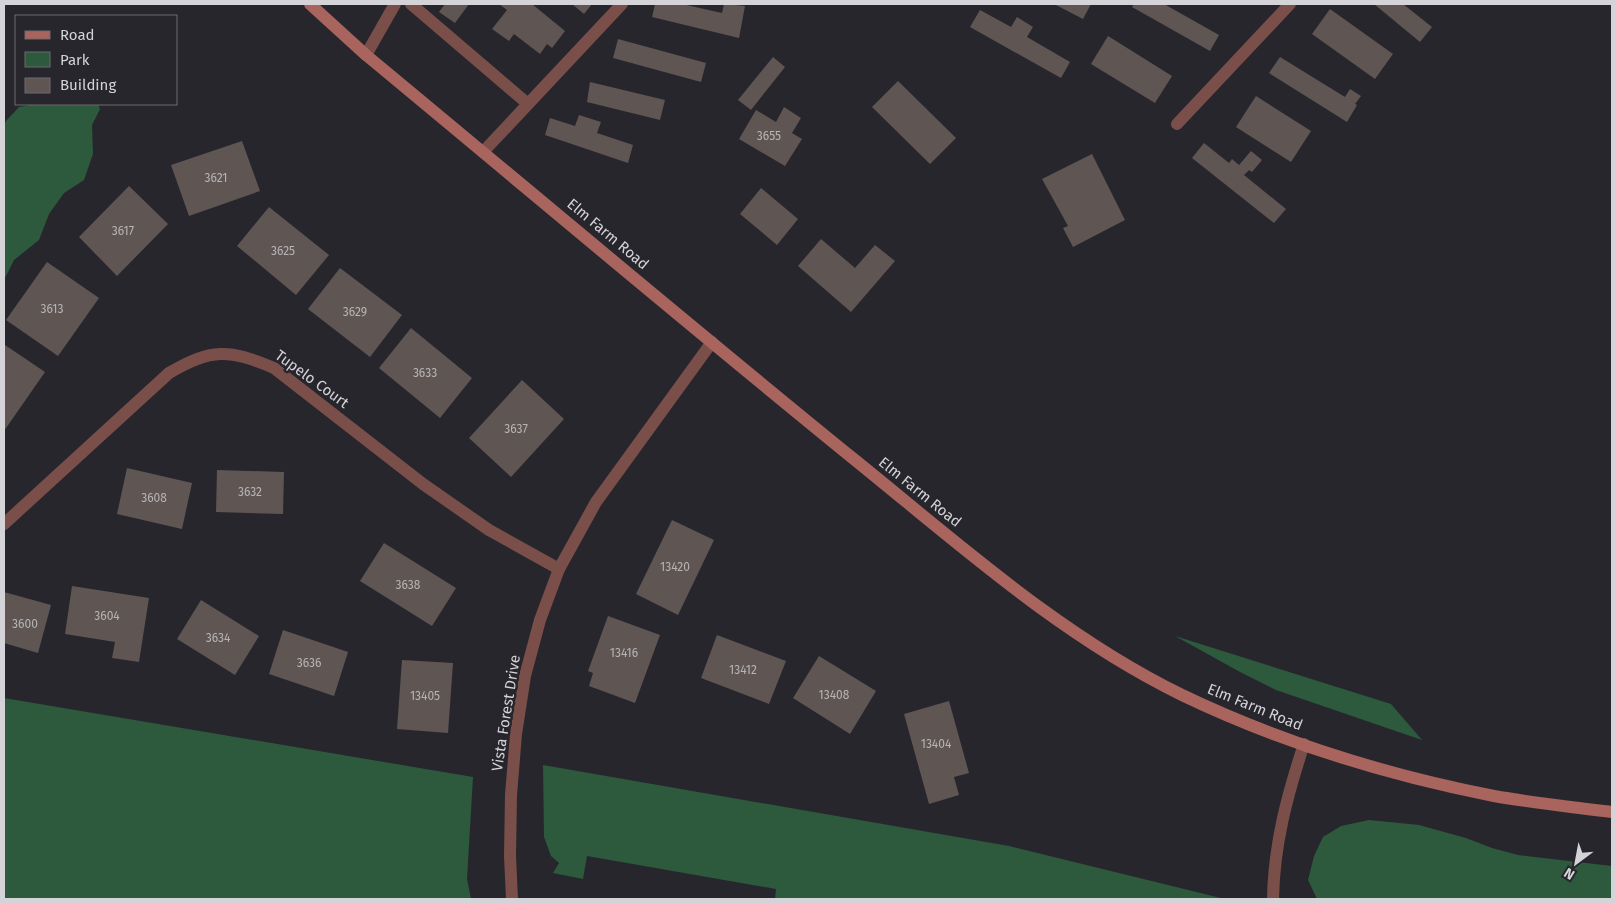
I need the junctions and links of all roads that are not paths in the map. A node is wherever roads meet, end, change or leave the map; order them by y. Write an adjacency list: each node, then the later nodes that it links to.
1 (310, 4): 6 (street, Elm Farm Road)
2 (395, 4): 6 (street)
3 (411, 4): 7 (street)
4 (622, 4): 7 (street)
5 (1290, 4): 8 (street)
6 (366, 55): 9 (street, Elm Farm Road)
7 (528, 104): 9 (street)
8 (1177, 124)
9 (483, 152): 10 (street, Elm Farm Road)
10 (712, 342): 12 (street, Vista Forest Drive); 13 (street, Elm Farm Road)
11 (4, 524): 12 (street, Tupelo Court)
12 (560, 569): 15 (street, Vista Forest Drive)
13 (1304, 744): 14 (street, Elm Farm Road); 16 (street)
14 (1612, 812)
15 (512, 899)
16 (1272, 899)

